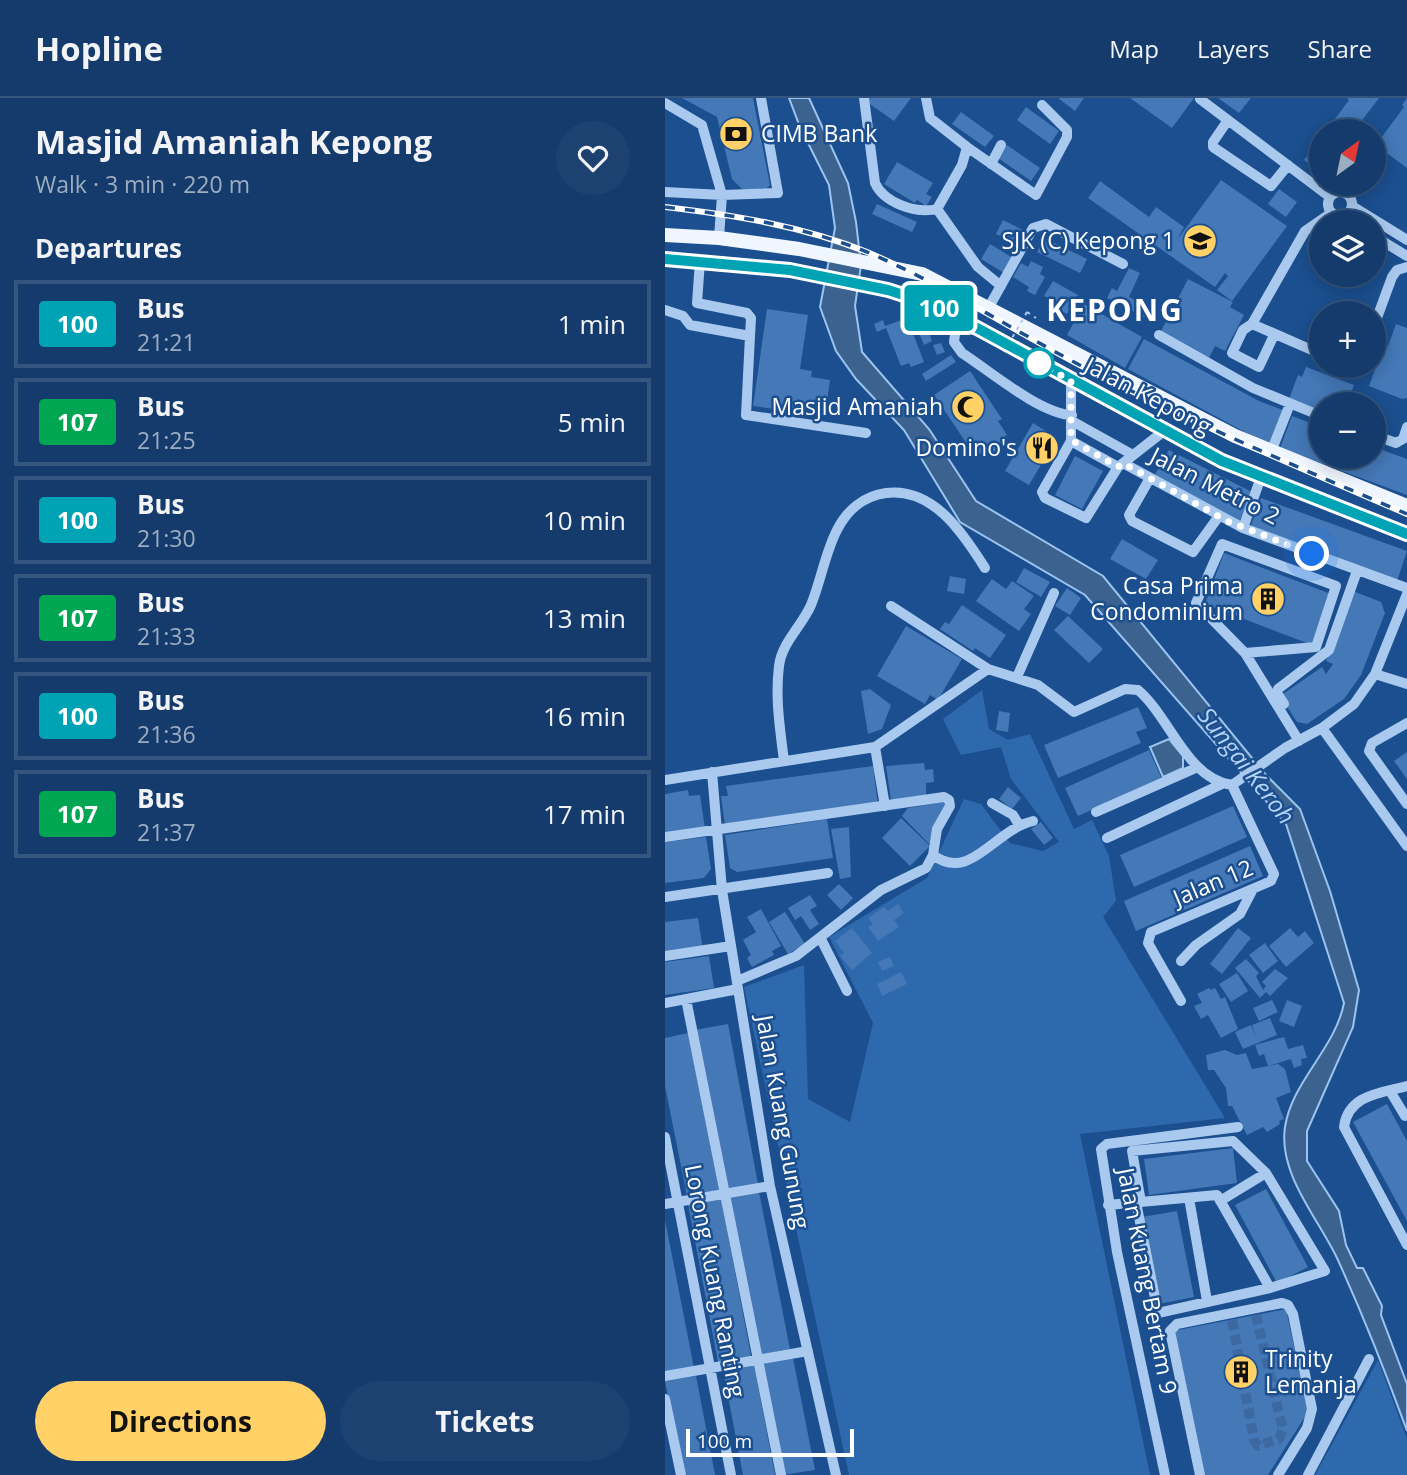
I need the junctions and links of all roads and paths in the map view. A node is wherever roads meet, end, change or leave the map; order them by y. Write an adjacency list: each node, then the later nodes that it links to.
1 (761, 98): 13 (street)
2 (864, 98): 16 (street)
3 (926, 98): 9 (street)
4 (1200, 99): 7 (street)
5 (665, 103): 13 (street)
6 (1042, 105): 10 (street)
7 (1228, 120): 11 (street); 11 (street)
8 (1001, 145): 10 (street)
9 (967, 147): 10 (street); 16 (street)
10 (991, 164)
11 (1287, 165): 14 (street)
12 (665, 192): 13 (street)
13 (722, 195): 21 (street)
14 (1330, 197): 15 (street); 17 (street)
15 (1352, 206): 18 (street); 22 (street)
16 (937, 209): 29 (street)
17 (1335, 210)
18 (1348, 210)
19 (1309, 229): 35 (street)
20 (665, 235): 21 (main road, Jalan Kepong)
21 (719, 238): 31 (main road, Jalan Kepong)
22 (1407, 240)
23 (1386, 243): 24 (street)
24 (1407, 256)
25 (667, 261): 26 (main road, Jalan Kepong)
26 (699, 261): 34 (main road, Jalan Kepong); 38 (street)
27 (1123, 264): 29 (street)
28 (1407, 267): 30 (street)
29 (1001, 286): 31 (street)
30 (1383, 301)
31 (989, 307): 50 (main road, Jalan Kepong)
32 (665, 310): 38 (street)
33 (1027, 312): 40 (path, bridge)
34 (957, 318): 41 (main road, Jalan Kepong); 44 (street)
35 (1252, 324): 37 (street); 37 (street)
36 (1159, 335): 42 (street)
37 (1274, 335): 39 (street)
38 (750, 336): 47 (street)
39 (1309, 349)
40 (1005, 352)
41 (1071, 381): 44 (street); 46 (main road, Jalan Kepong)
42 (1290, 404): 43 (street); 50 (street)
43 (1309, 411)
44 (1072, 418): 49 (street); 51 (street)
45 (1407, 426): 48 (street)
46 (1164, 431): 51 (street); 53 (main road, Jalan Kepong)
47 (866, 433)
48 (1386, 439)
49 (1071, 440): 52 (street, Jalan Metro 2); 52 (street)
50 (1271, 452): 55 (main road, Jalan Kepong)
51 (1133, 455): 52 (street)
52 (1121, 465): 54 (street, Jalan Metro 2)
53 (1261, 477): 57 (street); 58 (main road, Jalan Kepong)
54 (1150, 478): 56 (street, Jalan Metro 2); 56 (street)
55 (1407, 506)
56 (1219, 516): 57 (street, Jalan Metro 2)
57 (1243, 528): 60 (street, Jalan Metro 2)
58 (1407, 534)
59 (985, 568): 74 (street)
60 (1357, 571): 61 (street, Jalan Metro 2); 72 (street)
61 (1407, 588)
62 (1053, 593): 68 (street)
63 (1407, 594): 67 (street)
64 (891, 607): 66 (street)
65 (1245, 653): 65 (street); 72 (street)
66 (988, 669): 68 (street); 73 (street)
67 (1375, 674): 69 (street); 71 (street)
68 (1017, 677): 75 (street)
69 (1407, 684)
70 (1407, 723): 79 (street)
71 (1322, 728): 72 (street); 81 (street)
72 (1303, 739): 78 (street)
73 (875, 747): 74 (street); 83 (street)
74 (784, 761): 76 (street)
75 (1198, 767): 78 (street); 84 (street)
76 (712, 772): 77 (street); 87 (street, Jalan Kuang Gunung)
77 (665, 780)
78 (1231, 784): 89 (street); 93 (street, Jalan 12)
79 (1397, 791): 81 (street); 82 (street)
80 (992, 803): 86 (street)
81 (1378, 804): 90 (street)
82 (1407, 804)
83 (885, 806): 87 (street); 91 (street)
84 (1096, 812)
85 (1033, 821): 86 (street)
86 (1019, 825): 91 (street)
87 (717, 828): 88 (street); 94 (street, Jalan Kuang Gunung)
88 (665, 837)
89 (1107, 838)
90 (1407, 846)
91 (933, 855): 96 (street)
92 (828, 873): 94 (street)
93 (1253, 888): 99 (street); 103 (street, Jalan 12)
94 (722, 890): 95 (street); 97 (street, Jalan Kuang Gunung)
95 (665, 897)
96 (821, 939): 100 (street); 101 (street)
97 (731, 946): 98 (street); 100 (street, Jalan Kuang Gunung)
98 (665, 956)
99 (1181, 961)
100 (738, 985): 102 (street); 111 (street, Jalan Kuang Gunung)
101 (847, 991)
102 (686, 999): 104 (street); 112 (street)
103 (1181, 1001)
104 (665, 1003)
105 (1407, 1086): 106 (street)
106 (1390, 1091): 107 (street); 119 (street)
107 (1406, 1118)
108 (1238, 1127): 118 (street, Jalan Kuang Bertam 9)
109 (665, 1137): 114 (street, Lorong Kuang Ranting)
110 (1266, 1173): 115 (street); 116 (street); 120 (street)
111 (770, 1186): 112 (street); 122 (street, Jalan Kuang Gunung)
112 (725, 1193): 114 (street); 123 (street)
113 (1189, 1198): 115 (street); 116 (street); 121 (street)
114 (677, 1201): 117 (street); 125 (street, Lorong Kuang Ranting)
115 (1220, 1201): 120 (street)
116 (1139, 1202): 118 (street); 121 (street)
117 (665, 1204)
118 (1108, 1205): 132 (street, Jalan Kuang Bertam 9)
119 (1407, 1245)
120 (1270, 1288): 121 (street)
121 (1207, 1301)
122 (808, 1350): 123 (street); 131 (street, Jalan Kuang Gunung)
123 (758, 1359): 125 (street); 130 (street)
124 (1369, 1359): 135 (street)
125 (710, 1367): 126 (street); 129 (street, Lorong Kuang Ranting)
126 (665, 1376)
127 (665, 1399): 128 (street)
128 (681, 1475)
129 (731, 1475)
130 (781, 1475)
131 (836, 1475)
132 (1165, 1475)
133 (1200, 1475): 134 (street)
134 (1278, 1475)
135 (1308, 1475)

